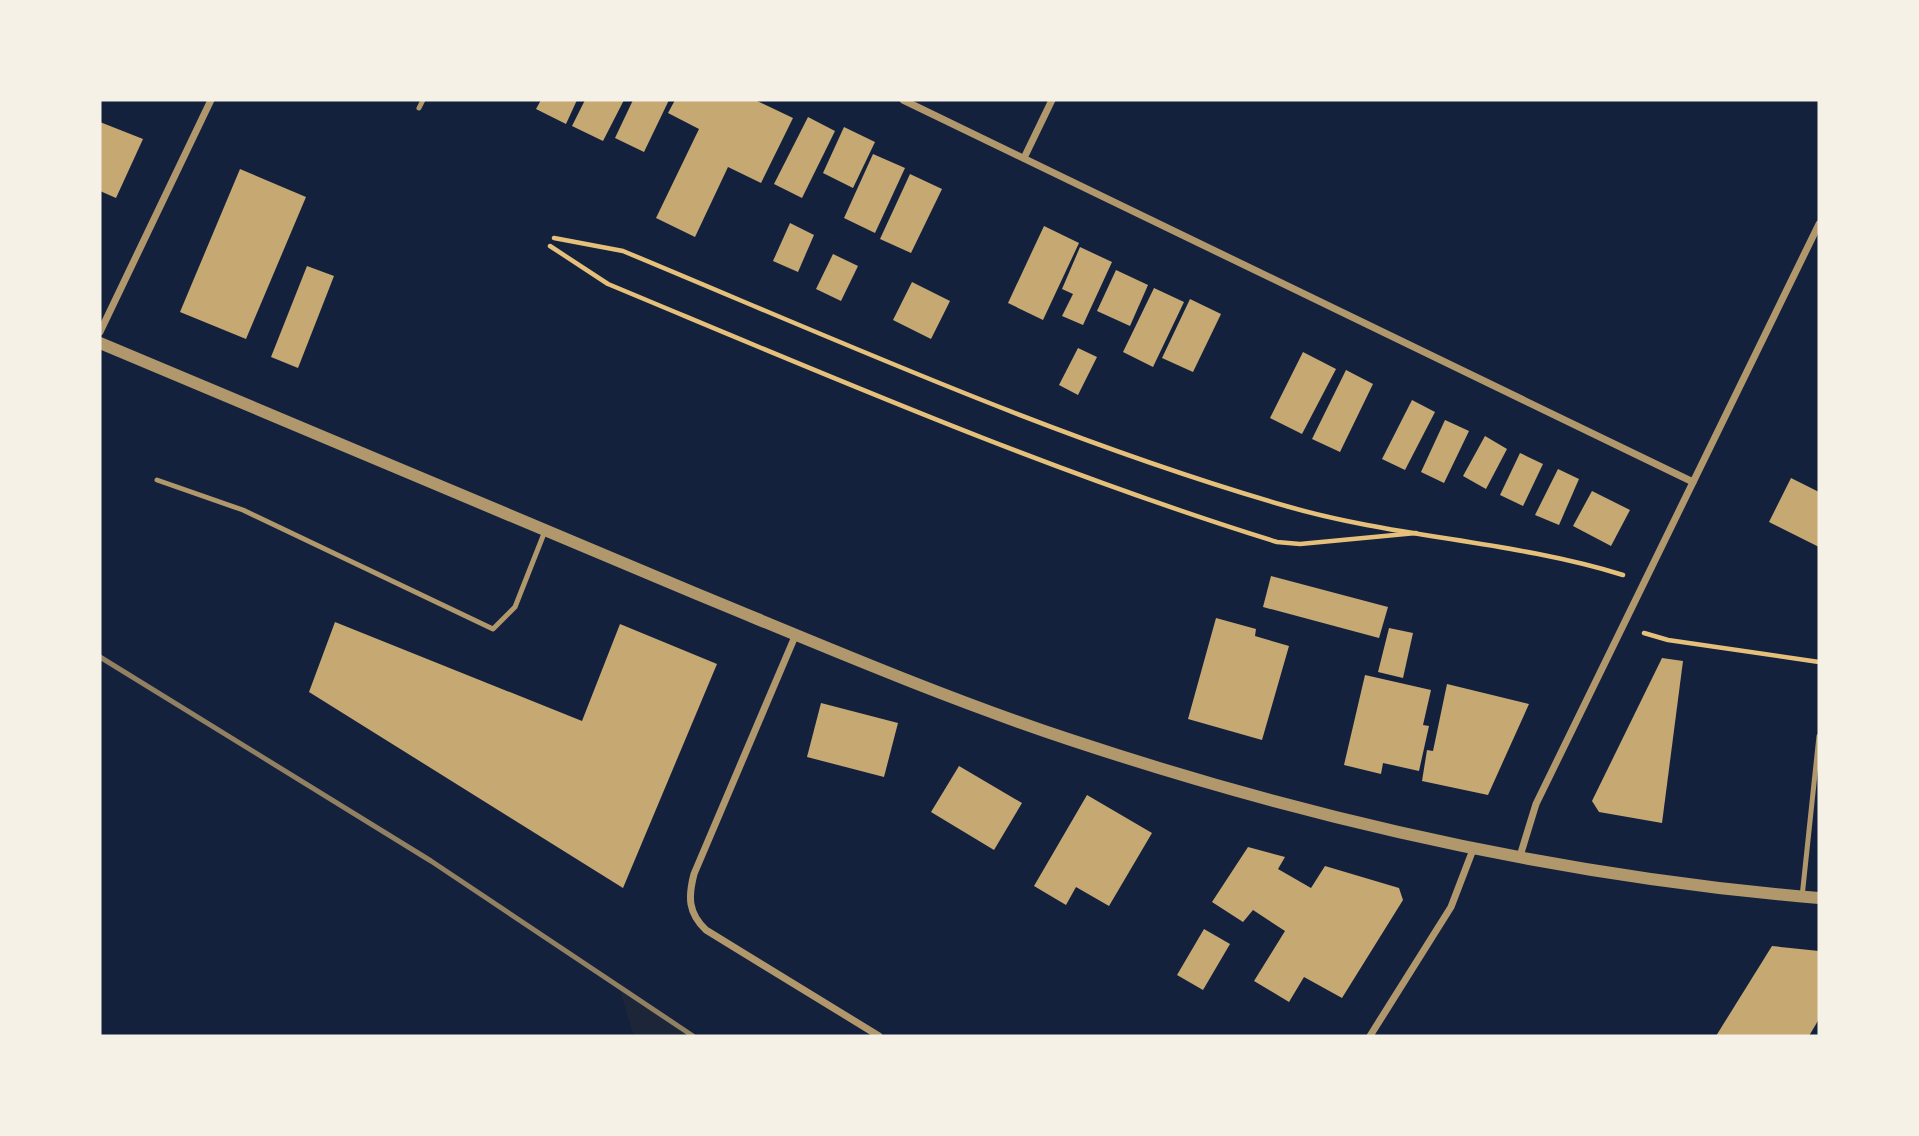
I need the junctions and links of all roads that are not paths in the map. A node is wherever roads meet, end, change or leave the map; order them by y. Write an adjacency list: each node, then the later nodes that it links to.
1 (211, 100): 8 (street)
2 (423, 100): 5 (lane)
3 (903, 100): 6 (street)
4 (1052, 100): 6 (street)
5 (419, 108)
6 (1024, 158): 11 (street)
7 (1819, 224): 11 (street)
8 (100, 332)
9 (100, 343): 12 (street)
10 (157, 480): 12 (lane)
11 (1693, 482): 16 (street)
12 (545, 531): 13 (street)
13 (796, 634): 15 (street); 19 (street)
14 (1819, 736): 17 (lane)
15 (1474, 847): 16 (street); 20 (street)
16 (1520, 856): 17 (street)
17 (1802, 897): 18 (street)
18 (1819, 898)
19 (879, 1036)
20 (1370, 1036)

